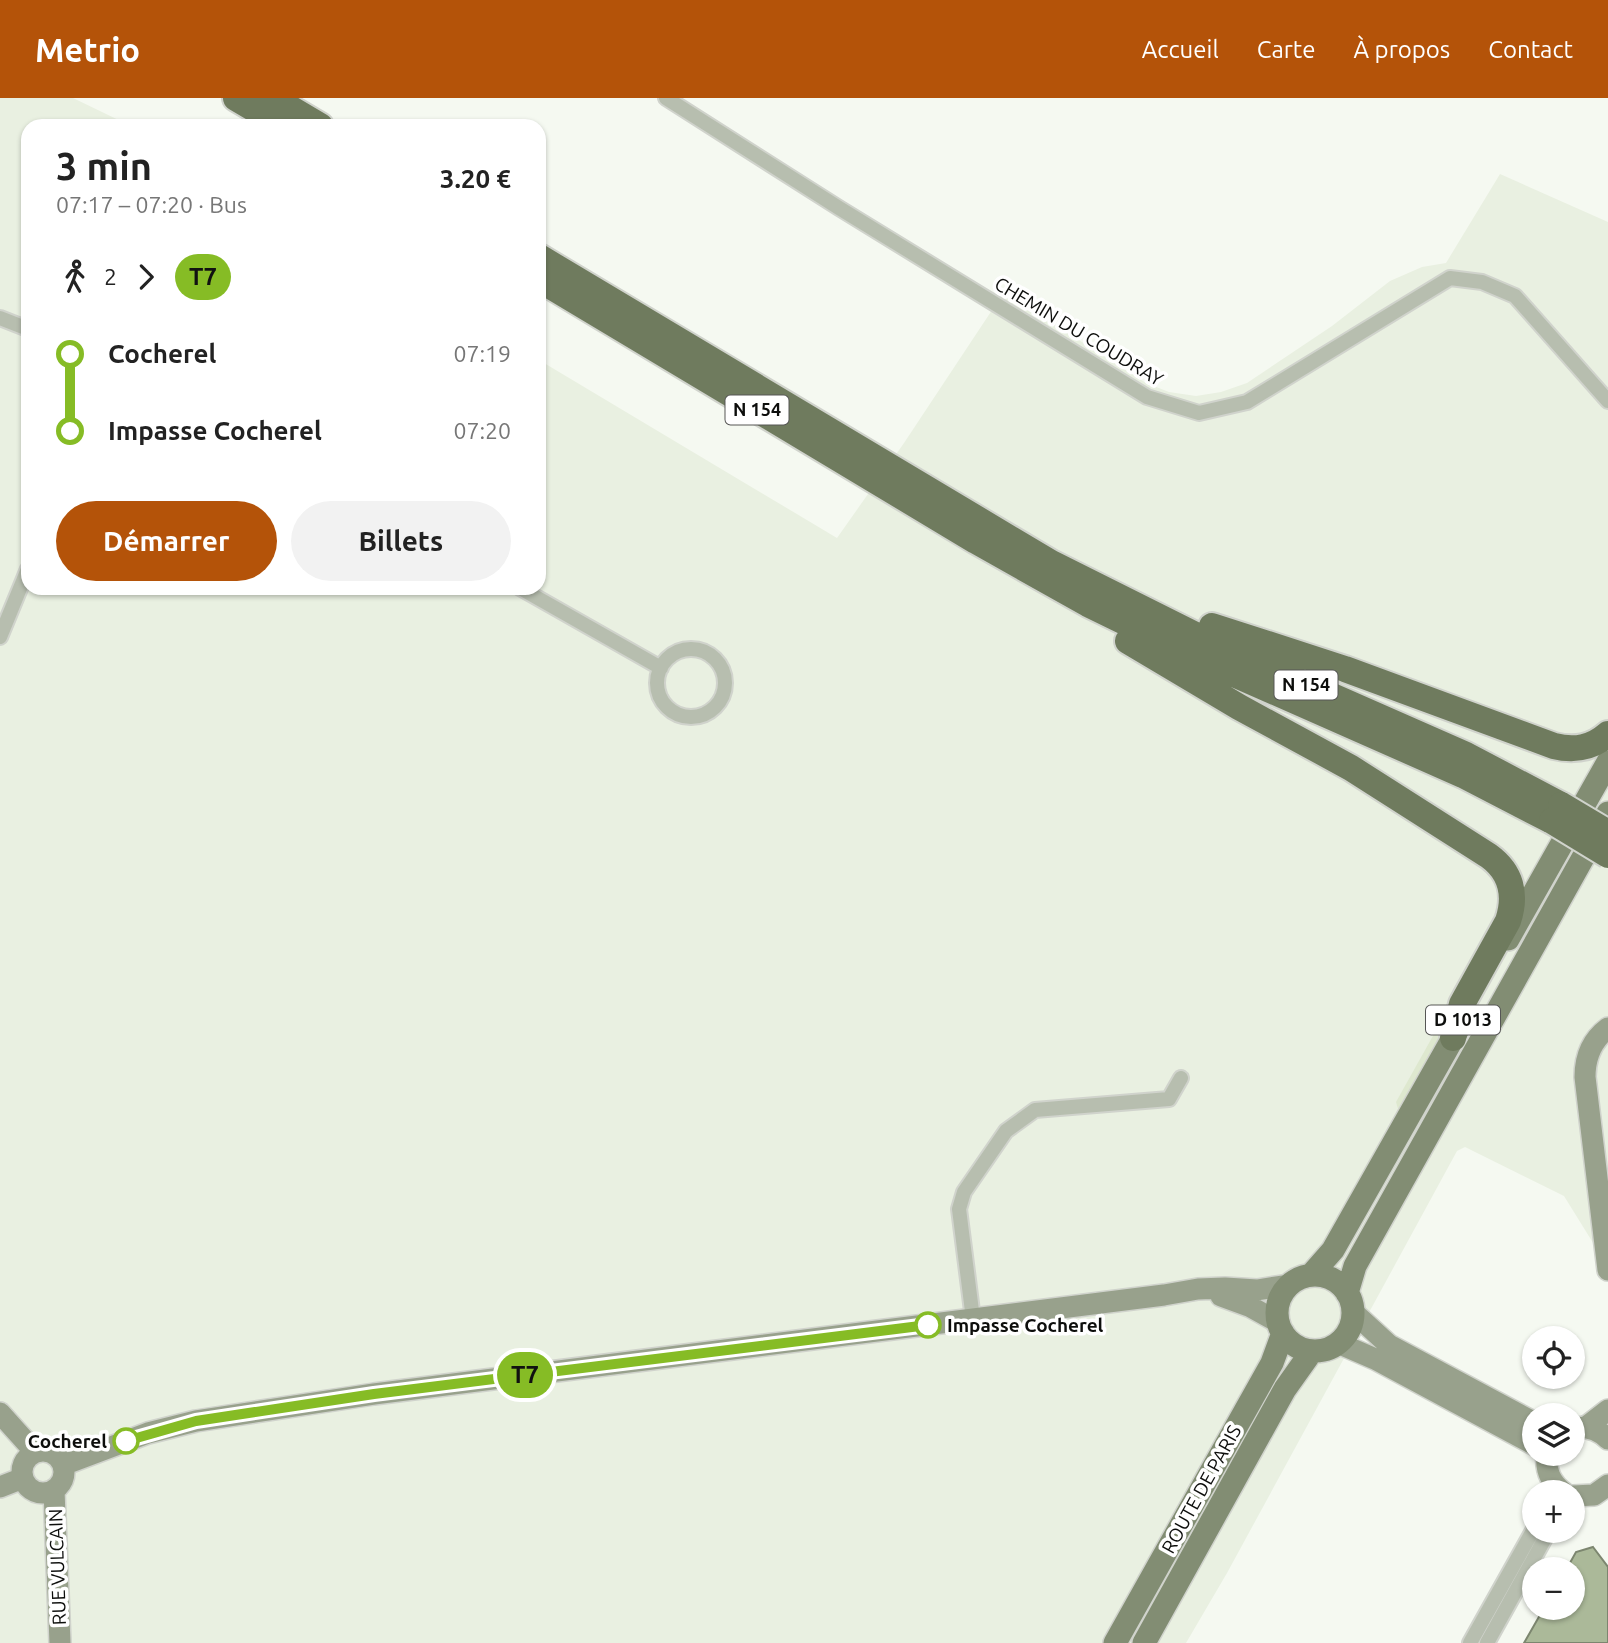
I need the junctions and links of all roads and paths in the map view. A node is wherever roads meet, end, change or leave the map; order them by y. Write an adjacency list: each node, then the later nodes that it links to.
1 (236, 98): 4 (highway)
2 (274, 98): 5 (highway)
3 (666, 98): 10 (street, CHEMIN DU COUDRAY)
4 (271, 119)
5 (308, 119)
6 (546, 261): 11 (highway, N 154)
7 (546, 283): 14 (highway, N 154)
8 (0, 318): 9 (street)
9 (21, 327)
10 (1608, 401)
11 (1051, 562): 17 (highway); 19 (highway, N 154)
12 (21, 586): 15 (street)
13 (532, 595): 16 (street)
14 (1088, 604): 19 (highway, N 154); 24 (highway)
15 (0, 637)
16 (661, 668): 16 (street)
17 (1608, 734)
18 (1608, 762): 24 (main road, D 1013)
19 (1557, 813): 21 (highway, N 154, bridge); 22 (highway, N 154, bridge)
20 (1608, 813): 30 (main road, D 1013)
21 (1608, 833)
22 (1608, 855)
23 (1608, 1028): 26 (street)
24 (1453, 1038): 27 (main road, D 1013)
25 (1181, 1078): 31 (street)
26 (1608, 1270)
27 (1311, 1275): 28 (main road); 30 (main road)
28 (1289, 1285): 29 (street); 32 (main road)
29 (1199, 1289): 31 (street); 32 (street)
30 (1350, 1302): 33 (main road); 37 (street)
31 (973, 1319): 43 (street)
32 (1280, 1328): 34 (main road); 52 (main road, ROUTE DE PARIS)
33 (1338, 1343): 34 (main road); 40 (street)
34 (1312, 1351): 53 (main road, ROUTE DE PARIS)
35 (1608, 1410): 38 (street)
36 (0, 1413): 42 (street)
37 (1522, 1416)
38 (1585, 1424)
39 (1585, 1428): 41 (street)
40 (1522, 1438)
41 (1608, 1439)
42 (35, 1452): 43 (street); 44 (street)
43 (63, 1465): 47 (street)
44 (23, 1478): 46 (street); 47 (street)
45 (1608, 1485): 48 (street)
46 (0, 1487)
47 (54, 1490): 51 (street, RUE VULCAIN)
48 (1585, 1494)
49 (1526, 1543): 54 (street)
50 (1542, 1543): 55 (street)
51 (60, 1643)
52 (1115, 1643)
53 (1144, 1643)
54 (1470, 1643)
55 (1488, 1643)

